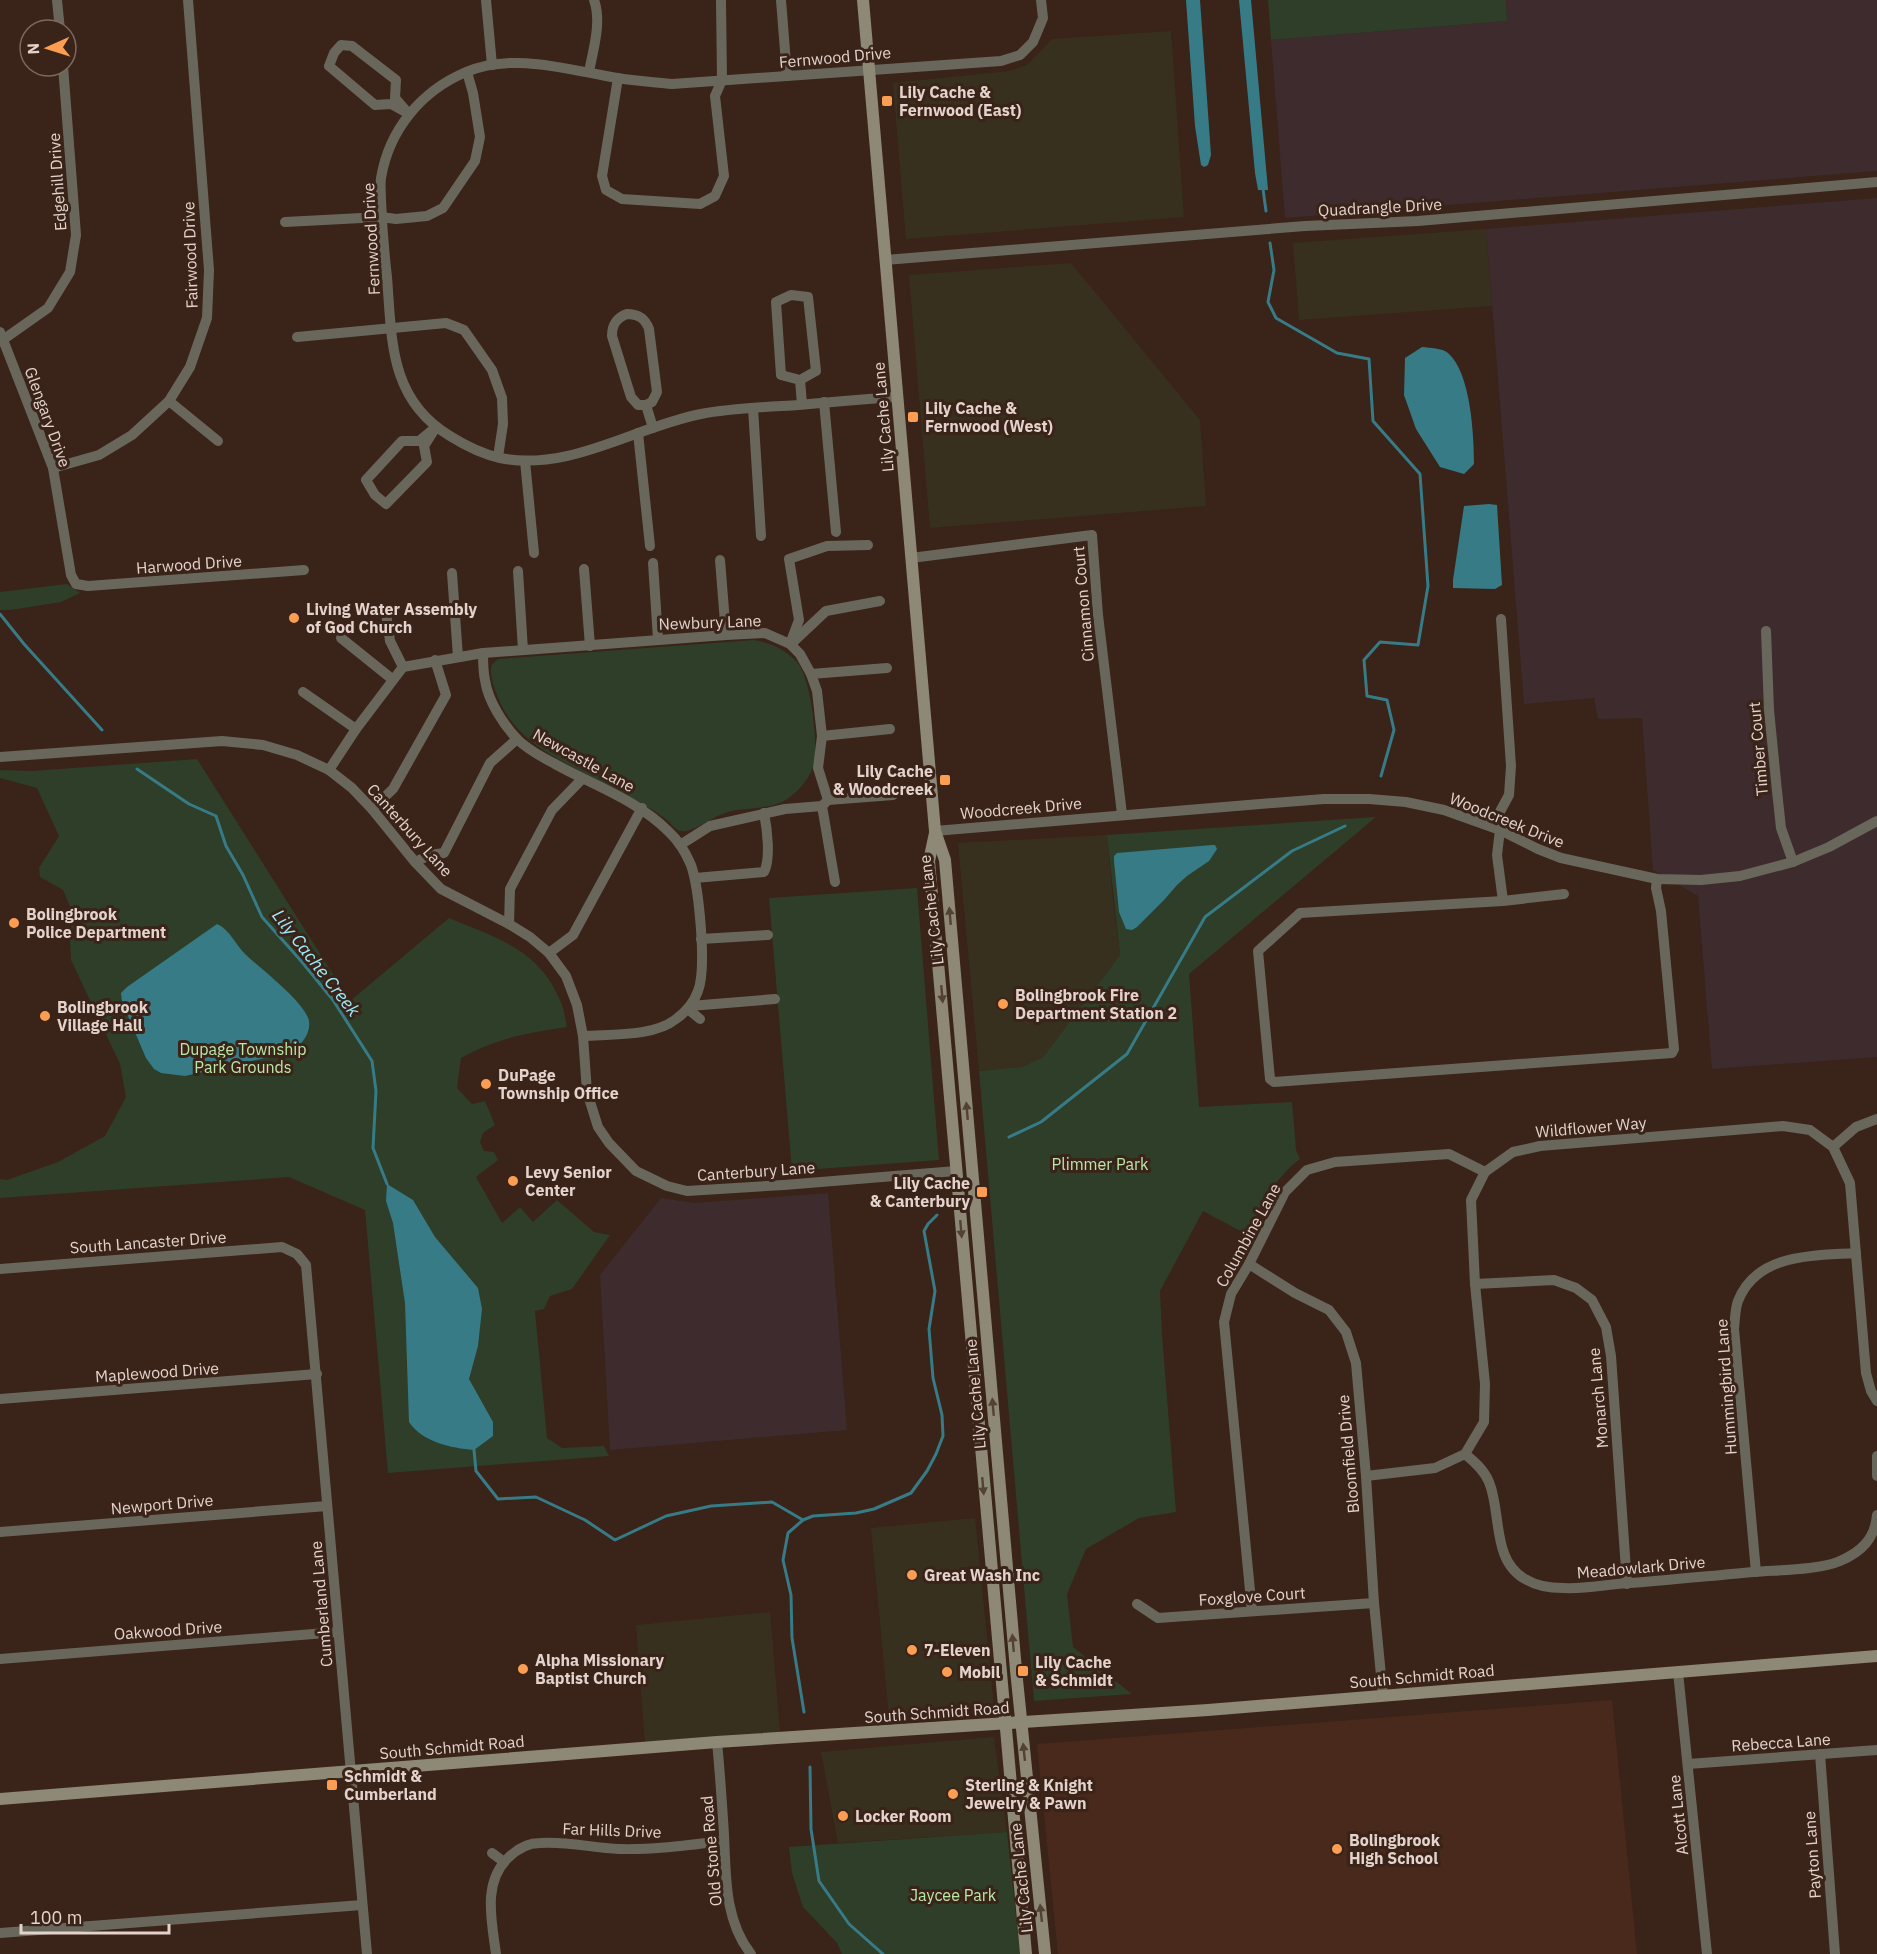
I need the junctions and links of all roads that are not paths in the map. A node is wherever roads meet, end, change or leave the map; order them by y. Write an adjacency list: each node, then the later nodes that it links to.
1 (57, 0): 9 (street)
2 (188, 0): 28 (street, Fairwood Drive)
3 (486, 0): 10 (street)
4 (594, 0): 13 (street)
5 (721, 0): 17 (street)
6 (781, 0): 14 (street)
7 (863, 0): 11 (street, Lily Cache Lane)
8 (1041, 0): 11 (street, Fernwood Drive)
9 (59, 18)
10 (492, 65): 12 (street, Fernwood Drive); 13 (street, Fernwood Drive)
11 (868, 69): 14 (street, Fernwood Drive); 22 (street, Lily Cache Lane)
12 (466, 72): 18 (street, Fernwood Drive); 20 (street)
13 (589, 72): 16 (street, Fernwood Drive)
14 (787, 76): 17 (street, Fernwood Drive)
15 (64, 78): 24 (street, Edgehill Drive)
16 (618, 78): 17 (street, Fernwood Drive); 17 (street)
17 (722, 80)
18 (409, 114): 18 (street); 20 (street, Fernwood Drive)
19 (1877, 182): 22 (street, Quadrangle Drive)
20 (381, 217): 21 (street); 23 (street, Fernwood Drive)
21 (285, 222)
22 (885, 260): 27 (street, Lily Cache Lane)
23 (391, 329): 25 (street); 33 (street, Fernwood Drive); 37 (street)
24 (2, 336): 39 (street, Glengary Drive)
25 (297, 337)
26 (800, 380): 26 (street); 30 (street)
27 (897, 397): 29 (street, Fernwood Drive); 45 (street, Lily Cache Lane)
28 (169, 401): 36 (street); 39 (street, Fairwood Drive)
29 (825, 402): 30 (street, Fernwood Drive); 40 (street)
30 (802, 404): 32 (street, Fernwood Drive)
31 (646, 405): 31 (street); 34 (street)
32 (753, 408): 34 (street, Fernwood Drive); 41 (street)
33 (436, 428): 33 (street); 37 (street, Fernwood Drive)
34 (653, 428): 35 (street, Fernwood Drive)
35 (638, 433): 38 (street, Fernwood Drive); 43 (street)
36 (218, 441)
37 (498, 458): 38 (street, Fernwood Drive)
38 (525, 461): 44 (street)
39 (53, 468): 52 (street, Glengary Drive)
40 (836, 532)
41 (761, 536)
42 (868, 545): 60 (street)
43 (650, 546)
44 (534, 553)
45 (911, 558): 83 (street, Cinnamon Court); 86 (street, Lily Cache Lane)
46 (720, 560): 57 (street)
47 (653, 562): 59 (street)
48 (584, 569): 61 (street)
49 (304, 570): 52 (street, Harwood Drive)
50 (519, 571): 62 (street)
51 (452, 573): 64 (street)
52 (76, 584)
53 (880, 601): 60 (street)
54 (386, 613): 66 (street)
55 (1501, 619): 85 (street)
56 (1766, 631): 89 (street, Timber Court)
57 (726, 635): 59 (street, Newbury Lane); 60 (street, Newbury Lane)
58 (341, 638): 69 (street)
59 (658, 639): 61 (street, Newbury Lane)
60 (790, 644): 68 (street)
61 (590, 646): 62 (street, Newbury Lane)
62 (524, 650): 63 (street, Newbury Lane)
63 (483, 653): 64 (street, Newbury Lane); 74 (street, Newcastle Lane)
64 (458, 657): 65 (street, Newbury Lane)
65 (435, 660): 66 (street, Newbury Lane); 81 (street)
66 (403, 666): 69 (street)
67 (887, 668): 68 (street)
68 (811, 674): 73 (street)
69 (392, 679): 71 (street)
70 (303, 692): 71 (street)
71 (356, 729): 76 (street)
72 (890, 729): 73 (street)
73 (822, 736): 79 (street)
74 (517, 739): 77 (street, Newcastle Lane); 88 (street)
75 (0, 757): 76 (street, Canterbury Lane)
76 (329, 770): 81 (street, Canterbury Lane)
77 (582, 779): 80 (street, Newcastle Lane); 95 (street)
78 (893, 795): 79 (street)
79 (825, 803): 82 (street); 92 (street)
80 (642, 808): 87 (street, Newcastle Lane); 98 (street)
81 (372, 809): 88 (street, Canterbury Lane)
82 (764, 813): 87 (street); 90 (street)
83 (1122, 814): 85 (street, Woodcreek Drive); 86 (street, Woodcreek Drive)
84 (1877, 820): 89 (street, Woodcreek Drive)
85 (1500, 830): 91 (street, Woodcreek Drive); 94 (street)
86 (935, 831): 105 (street, Lily Cache Lane, one-way to 86); 106 (street, Lily Cache Lane, one-way to 106)
87 (680, 845): 90 (street)
88 (414, 862): 95 (street, Canterbury Lane)
89 (1793, 862): 91 (street, Woodcreek Drive)
90 (695, 878): 97 (street)
91 (1657, 879): 94 (street)
92 (835, 882)
93 (1564, 894): 94 (street)
94 (1503, 901)
95 (509, 924): 98 (street, Canterbury Lane)
96 (768, 935): 97 (street)
97 (701, 939): 100 (street)
98 (549, 953): 102 (street, Canterbury Lane)
99 (775, 999): 100 (street)
100 (689, 1008): 101 (street); 102 (street)
101 (700, 1019)
102 (583, 1036): 106 (street, Canterbury Lane)
103 (1877, 1119): 104 (street)
104 (1833, 1147): 107 (street, Wildflower Way); 108 (street, Wildflower Way)
105 (972, 1169): 106 (street); 133 (street, Lily Cache Lane, one-way to 105)
106 (956, 1171): 134 (street, Lily Cache Lane, one-way to 134)
107 (1485, 1172): 110 (street, Columbine Lane); 112 (street, Wildflower Way)
108 (1856, 1253): 115 (street, Wildflower Way); 123 (street, Hummingbird Lane)
109 (297, 1254): 111 (street, South Lancaster Drive); 113 (street, Cumberland Lane)
110 (1249, 1264): 118 (street, Bloomfield Drive); 127 (street, Columbine Lane)
111 (0, 1269)
112 (1475, 1284): 116 (street, Wildflower Way); 124 (street, Monarch Lane)
113 (317, 1374): 114 (street, Maplewood Drive); 120 (street, Cumberland Lane)
114 (0, 1399)
115 (1877, 1401)
116 (1466, 1454): 118 (street); 124 (street, Meadowlark Drive)
117 (1877, 1456): 119 (street)
118 (1366, 1476): 125 (street, Bloomfield Drive)
119 (1877, 1476)
120 (327, 1506): 122 (street, Newport Drive); 128 (street, Cumberland Lane)
121 (1877, 1515): 123 (street, Meadowlark Drive)
122 (0, 1532)
123 (1756, 1572): 124 (street, Meadowlark Drive)
124 (1628, 1584)
125 (1374, 1603): 127 (street, Foxglove Court); 132 (street, Bloomfield Drive)
126 (1137, 1604): 127 (street, Foxglove Court)
127 (1252, 1611)
128 (338, 1632): 130 (street, Oakwood Drive); 139 (street, Cumberland Lane)
129 (1877, 1656): 131 (street, South Schmidt Road)
130 (0, 1659)
131 (1678, 1672): 132 (street, South Schmidt Road); 138 (street, Alcott Lane)
132 (1383, 1695): 133 (street, South Schmidt Road)
133 (1021, 1722): 134 (street, South Schmidt Road); 150 (street, Lily Cache Lane, one-way to 133)
134 (1004, 1724): 135 (street, South Schmidt Road); 149 (street, Lily Cache Lane)
135 (717, 1742): 139 (street, South Schmidt Road); 141 (street, Old Stone Road)
136 (1877, 1750): 137 (street, Rebecca Lane)
137 (1820, 1754): 138 (street, Rebecca Lane); 152 (street, Payton Lane)
138 (1688, 1764): 151 (street, Alcott Lane)
139 (350, 1772): 140 (street, South Schmidt Road); 144 (street, Cumberland Lane)
140 (0, 1799)
141 (724, 1841): 143 (street, Far Hills Drive); 146 (street, Old Stone Road)
142 (492, 1853): 143 (street)
143 (504, 1862): 148 (street)
144 (362, 1905): 145 (street); 147 (street, Cumberland Lane)
145 (0, 1933)
146 (749, 1953)
147 (367, 1954)
148 (496, 1954)
149 (1026, 1954)
150 (1045, 1954)
151 (1707, 1954)
152 (1835, 1954)

